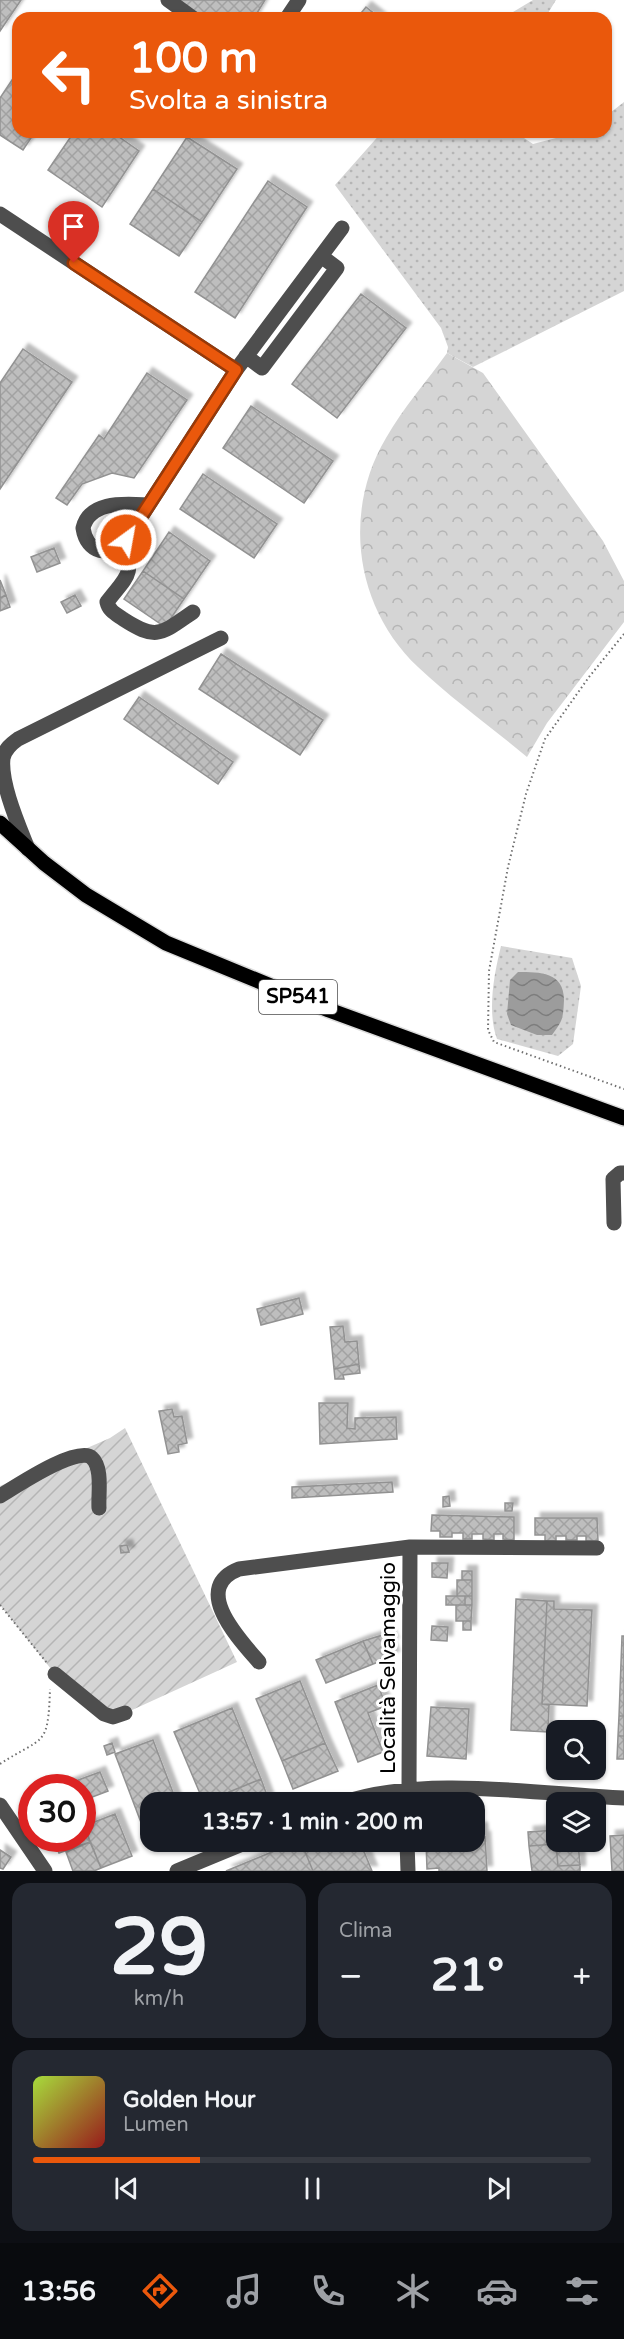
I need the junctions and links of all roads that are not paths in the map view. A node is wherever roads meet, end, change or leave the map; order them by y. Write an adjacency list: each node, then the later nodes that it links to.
1 (168, 0): 2 (street)
2 (185, 12)
3 (0, 214): 5 (street)
4 (342, 228): 5 (street)
5 (236, 370): 6 (street)
6 (148, 505): 7 (street); 7 (street)
7 (121, 546): 8 (street)
8 (193, 612)
9 (220, 638): 10 (street)
10 (18, 739): 11 (street); 13 (street)
11 (0, 742)
12 (0, 823): 13 (main road, SP541)
13 (28, 849): 14 (main road, SP541)
14 (624, 1118)
15 (624, 1173): 16 (street)
16 (614, 1222)
17 (0, 1496): 18 (street)
18 (99, 1508)
19 (410, 1547): 20 (street); 21 (street); 24 (street, Località Selvamaggio)
20 (597, 1548)
21 (259, 1662)
22 (55, 1674): 23 (street)
23 (125, 1713)
24 (405, 1792)
25 (446, 1792): 26 (street)
26 (624, 1798)
27 (0, 1805): 30 (street)
28 (223, 1852): 31 (street)
29 (407, 1852): 32 (street)
30 (45, 1871)
31 (177, 1871)
32 (408, 1871)

